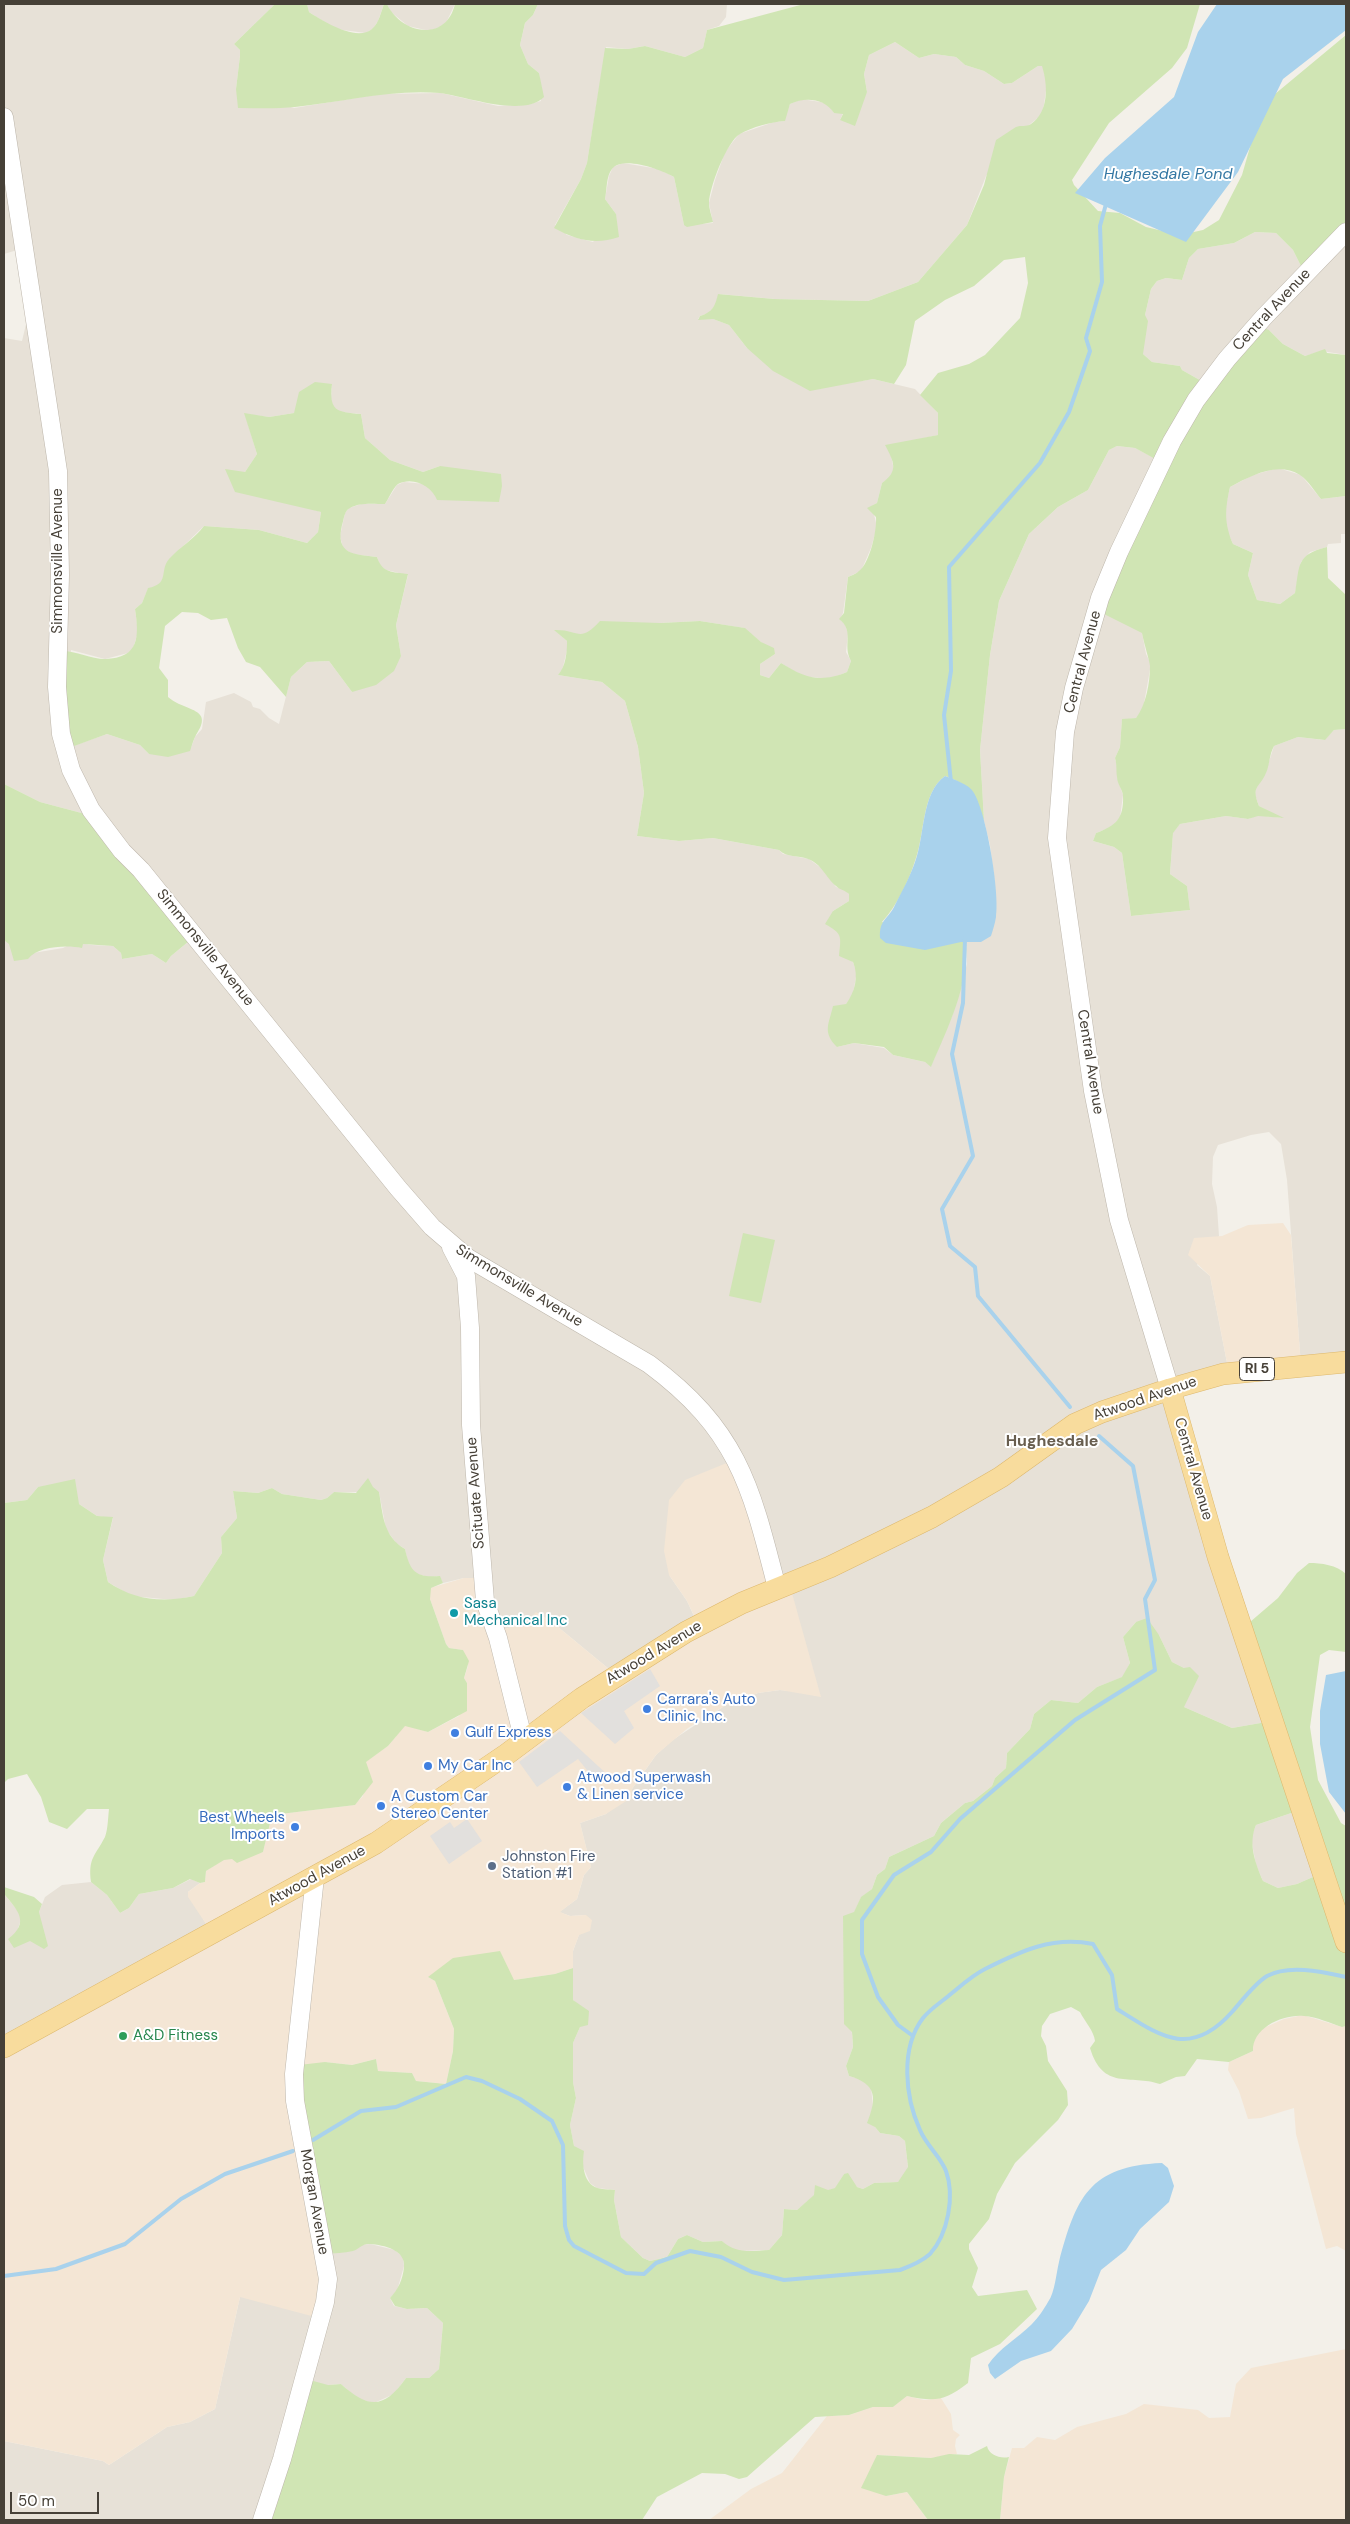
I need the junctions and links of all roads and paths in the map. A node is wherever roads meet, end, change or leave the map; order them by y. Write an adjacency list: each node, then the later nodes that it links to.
1 (4, 117): 3 (street, Simmonsville Avenue)
2 (1346, 232): 5 (street, Central Avenue)
3 (449, 1243): 6 (street, Simmonsville Avenue); 7 (street, Scituate Avenue)
4 (1346, 1362): 5 (main road, Atwood Avenue / RI 5)
5 (1170, 1389): 6 (main road, Atwood Avenue / RI 5); 9 (main road, Central Avenue)
6 (777, 1588): 7 (main road, Atwood Avenue / RI 5)
7 (524, 1742): 8 (main road, Atwood Avenue / RI 5)
8 (315, 1877): 10 (main road, Atwood Avenue / RI 5); 11 (street, Morgan Avenue)
9 (1346, 1942)
10 (4, 2047)
11 (262, 2520)

